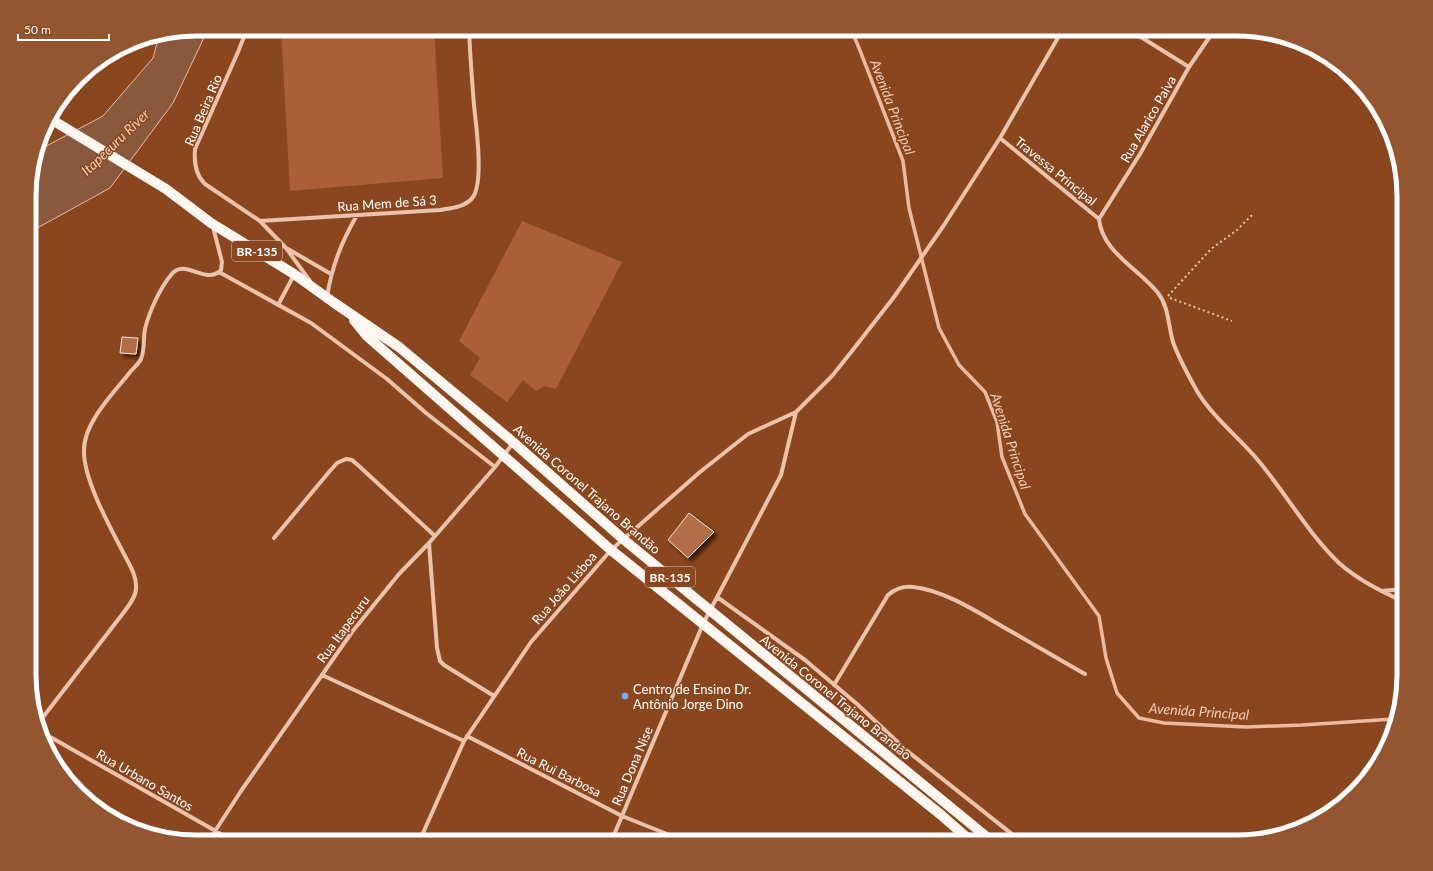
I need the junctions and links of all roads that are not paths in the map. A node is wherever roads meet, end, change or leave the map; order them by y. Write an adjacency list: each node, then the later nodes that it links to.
1 (244, 36): 11 (street, Rua Beira Rio)
2 (469, 36): 9 (street, Rua Mem de Sá 3)
3 (1059, 36): 8 (street)
4 (1139, 36): 6 (street)
5 (1210, 36): 6 (street, Rua Alarico Paiva)
6 (1189, 67): 10 (street, Rua Alarico Paiva)
7 (54, 121): 12 (main road, Avenida Coronel Trajano Brandão / BR-135)
8 (1000, 138): 10 (street, Travessa Principal); 20 (street)
9 (357, 215): 11 (street, Rua Mem de Sá 3); 16 (street)
10 (1099, 219): 30 (street)
11 (260, 221): 13 (street, Rua Beira Rio)
12 (211, 223): 14 (street); 15 (main road, Avenida Coronel Trajano Brandão / BR-135)
13 (286, 248): 16 (street); 17 (street, Rua Beira Rio)
14 (218, 272): 18 (street); 39 (street)
15 (294, 274): 17 (main road, Avenida Coronel Trajano Brandão / BR-135); 18 (street)
16 (331, 274): 17 (street)
17 (323, 295): 19 (main road, Avenida Coronel Trajano Brandão / BR-135)
18 (278, 305): 23 (street)
19 (348, 312): 21 (main road, Avenida Coronel Trajano Brandão / BR-135); 22 (main road, Avenida Coronel Trajano Brandão / BR-135)
20 (796, 412): 26 (street, Rua João Lisboa); 31 (street)
21 (513, 442): 22 (street, Rua Itapecuru); 26 (main road, Avenida Coronel Trajano Brandão / BR-135)
22 (503, 457): 23 (street, Rua Itapecuru); 28 (main road, Avenida Coronel Trajano Brandão / BR-135)
23 (495, 467): 24 (street, Rua Itapecuru)
24 (435, 536): 25 (street); 27 (street, Rua Itapecuru)
25 (274, 538)
26 (623, 538): 28 (street, Rua João Lisboa); 33 (main road, Avenida Coronel Trajano Brandão / BR-135)
27 (429, 543): 36 (street, Rua Itapecuru); 38 (street)
28 (611, 550): 34 (main road, Avenida Coronel Trajano Brandão / BR-135); 38 (street, Rua João Lisboa)
29 (1397, 589): 30 (street)
30 (1381, 591): 32 (street)
31 (717, 597): 33 (street); 37 (street, Avenida Coronel Trajano Brandão)
32 (1397, 599)
33 (710, 611): 34 (street, Rua Dona Nise); 51 (main road, Avenida Coronel Trajano Brandão / BR-135)
34 (703, 624): 43 (street, Rua Dona Nise); 50 (main road, Avenida Coronel Trajano Brandão / BR-135)
35 (1084, 674): 37 (street, Avenida Coronel Trajano Brandão)
36 (322, 675): 42 (street); 44 (street, Rua Itapecuru)
37 (834, 685): 52 (street, Avenida Coronel Trajano Brandão)
38 (494, 696): 41 (street, Rua João Lisboa)
39 (42, 719)
40 (48, 736): 44 (street, Rua Urbano Santos)
41 (467, 736): 42 (street, Rua João Lisboa); 43 (street, Rua Rui Barbosa)
42 (464, 741): 47 (street, Rua João Lisboa)
43 (622, 816): 48 (street, Rua Dona Nise); 49 (street, Rua Rui Barbosa)
44 (214, 831): 45 (street, Rua Itapecuru); 46 (street, Rua Urbano Santos)
45 (212, 835)
46 (222, 835)
47 (422, 835)
48 (614, 835)
49 (670, 835)
50 (964, 835)
51 (983, 835)
52 (1013, 835)

